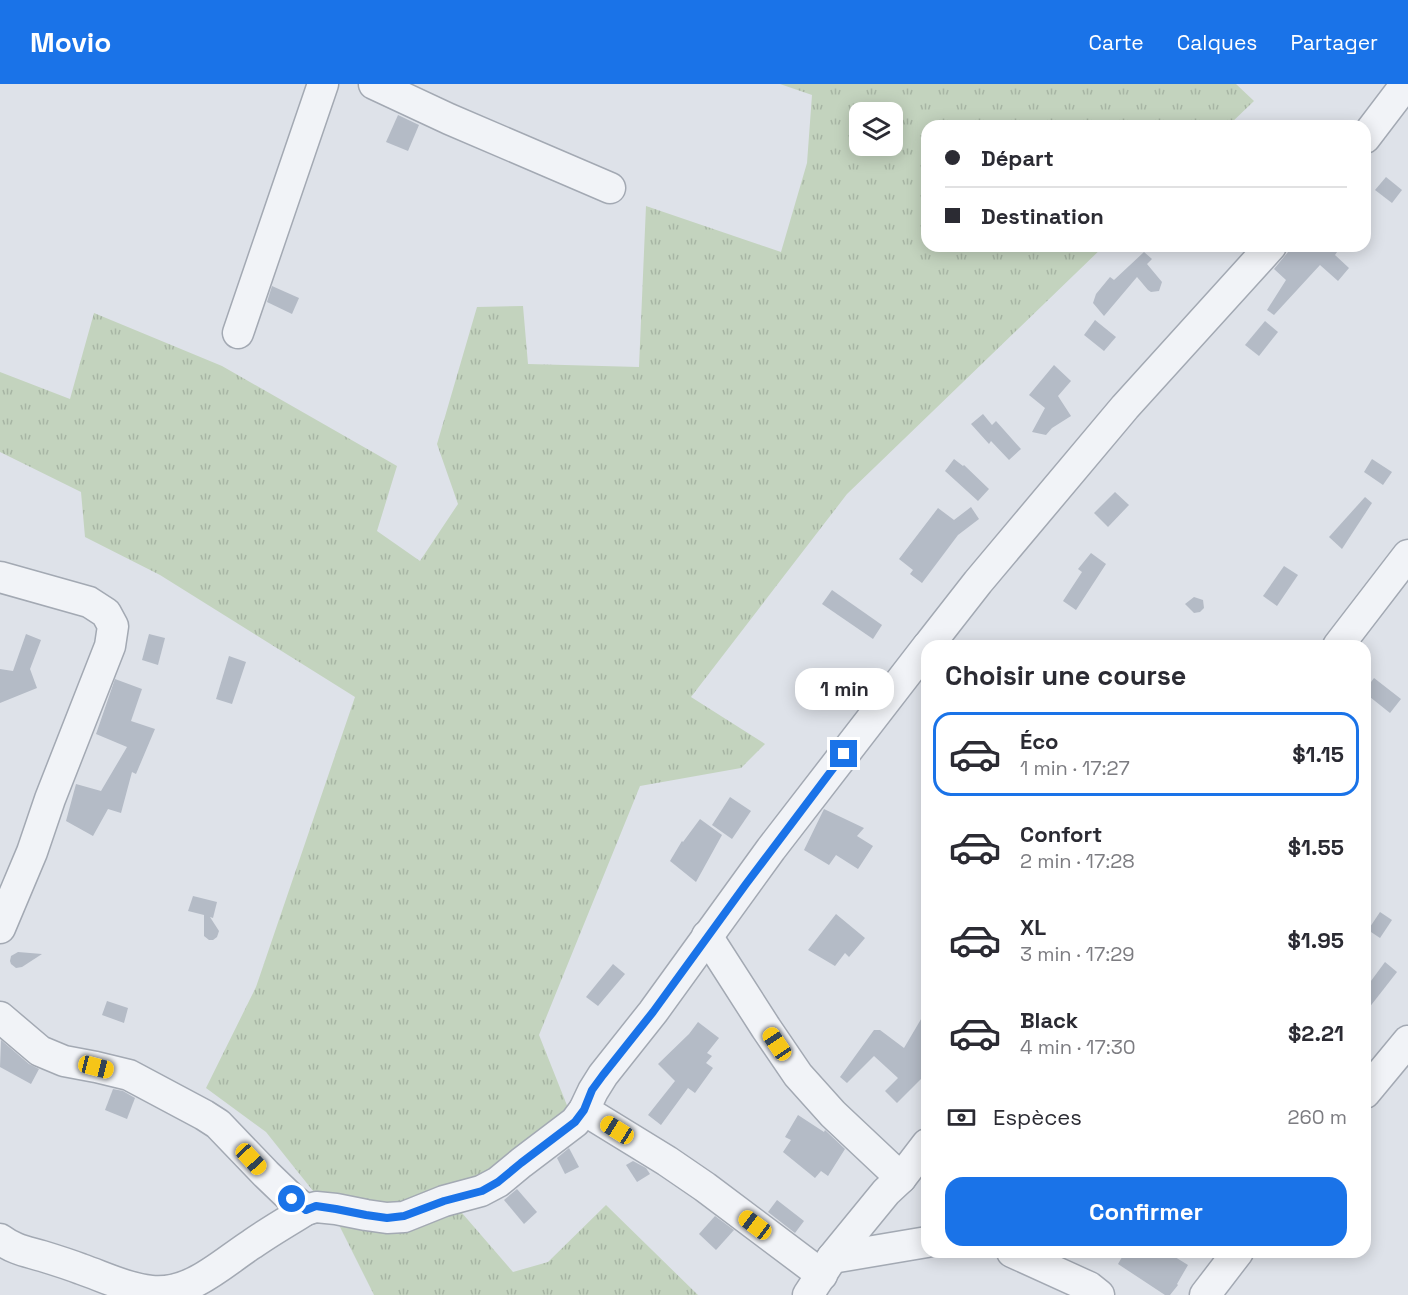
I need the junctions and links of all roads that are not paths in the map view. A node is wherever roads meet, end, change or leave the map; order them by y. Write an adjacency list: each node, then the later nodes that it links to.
1 (324, 84): 7 (street)
2 (374, 84): 5 (street)
3 (1406, 84): 4 (street)
4 (1371, 130)
5 (609, 188)
6 (1266, 252): 10 (street)
7 (237, 333)
8 (1408, 555): 11 (street)
9 (0, 577): 13 (street)
10 (932, 640)
11 (1343, 640)
12 (921, 655): 14 (street)
13 (0, 928)
14 (707, 936): 18 (street); 20 (street)
15 (0, 1017): 21 (street)
16 (1408, 1041): 17 (street)
17 (1371, 1086)
18 (584, 1110): 21 (street); 26 (street)
19 (921, 1152): 20 (street)
20 (901, 1178): 26 (street)
21 (306, 1210): 22 (street)
22 (0, 1239)
23 (921, 1244): 26 (street)
24 (1025, 1258): 27 (street)
25 (1233, 1258): 28 (street)
26 (821, 1276)
27 (1099, 1295)
28 (1205, 1295)

